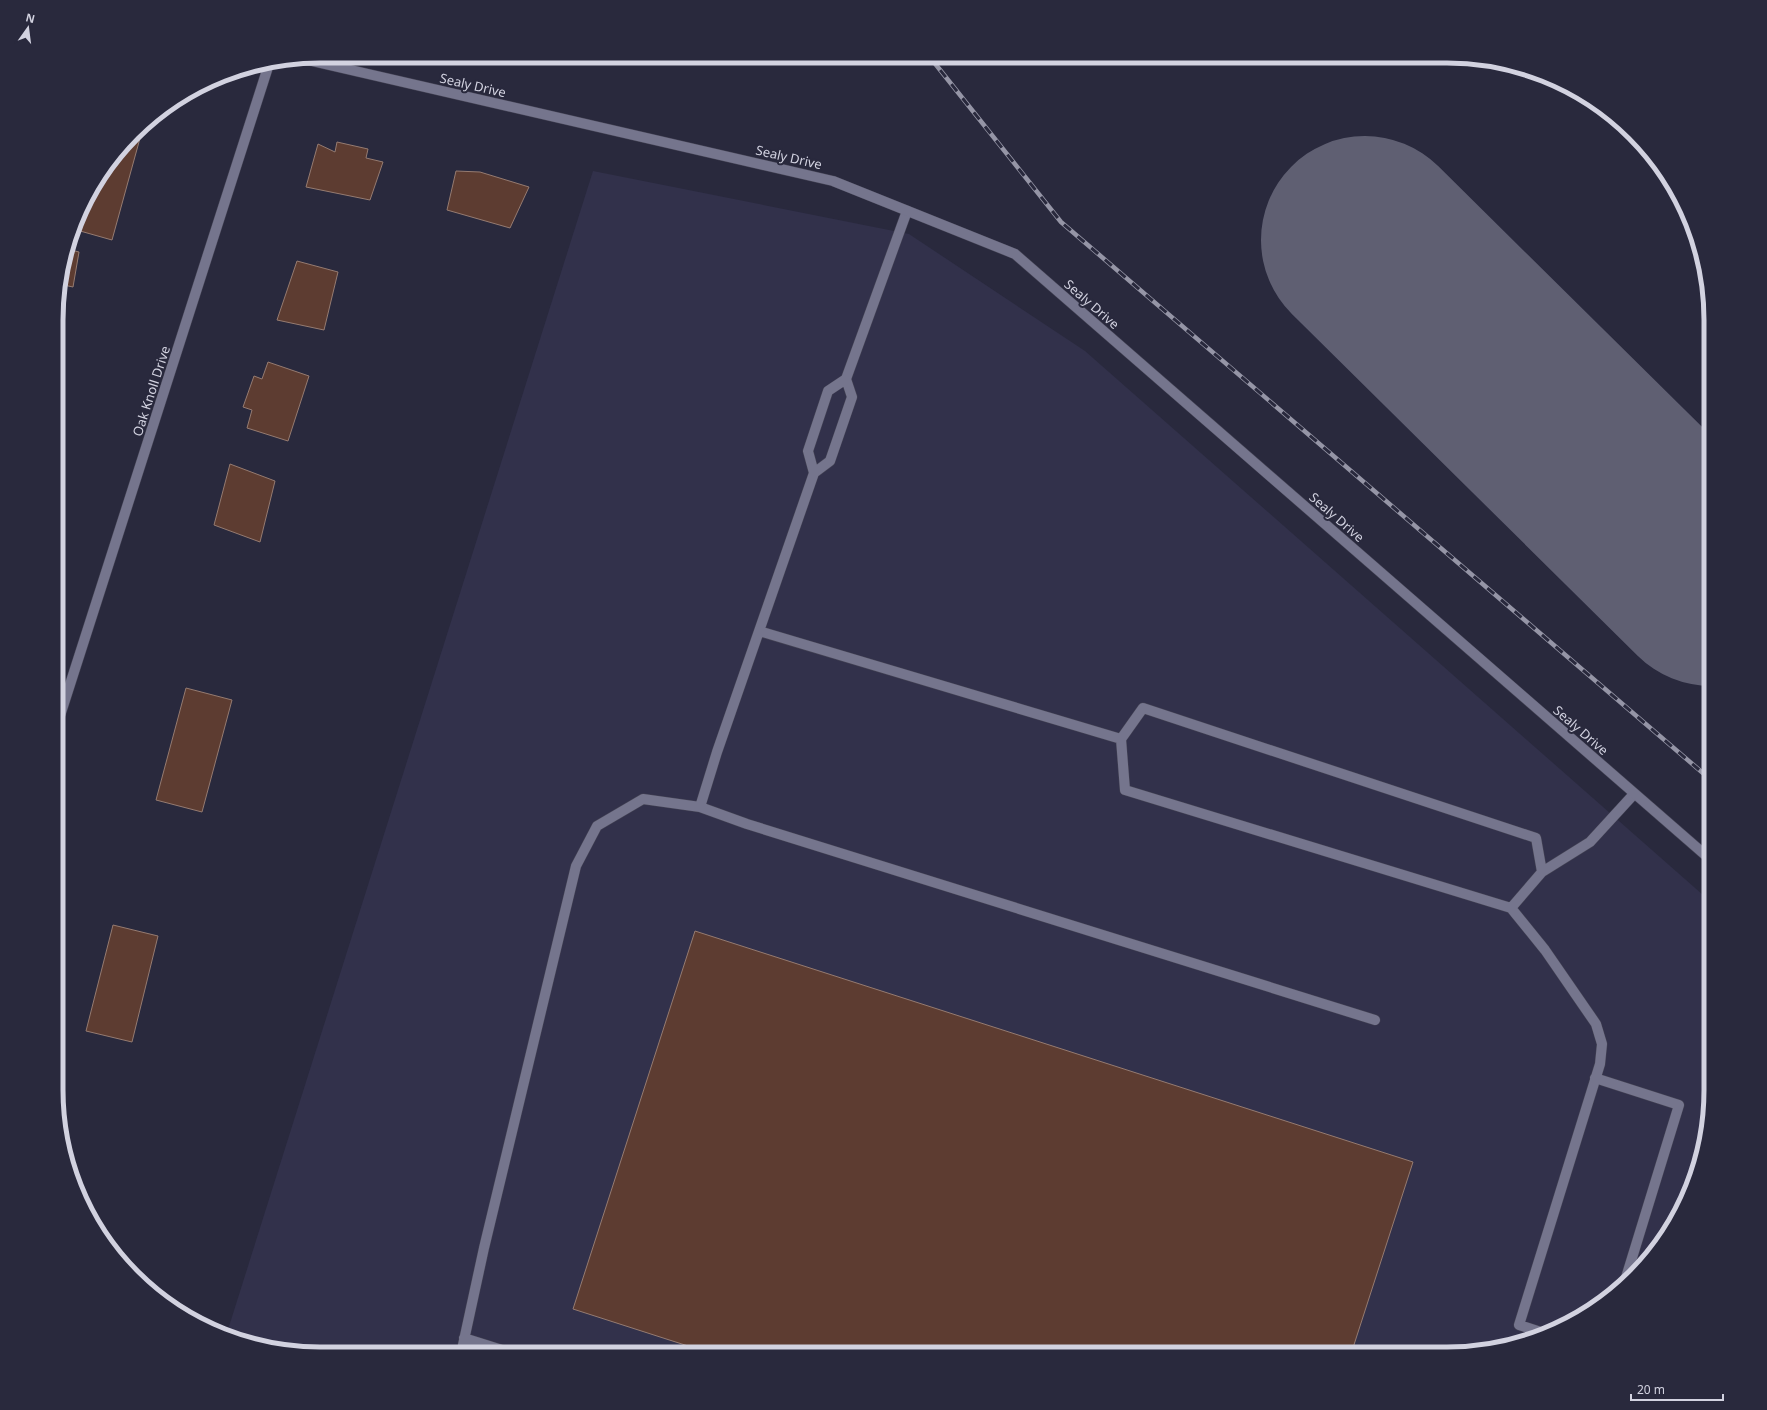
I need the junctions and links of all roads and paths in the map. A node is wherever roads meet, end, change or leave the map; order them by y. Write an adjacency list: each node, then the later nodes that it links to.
1 (320, 63): 3 (street, Sealy Drive)
2 (269, 68): 7 (street, Oak Knoll Drive)
3 (907, 210): 4 (street); 9 (street, Sealy Drive)
4 (846, 379): 5 (street); 5 (street)
5 (814, 473): 6 (street)
6 (759, 631): 8 (street); 10 (street)
7 (63, 706)
8 (1121, 739): 12 (street); 13 (street)
9 (1634, 794): 11 (street, Sealy Drive); 12 (street)
10 (700, 807): 14 (street); 18 (street)
11 (1704, 854)
12 (1542, 872): 13 (street)
13 (1511, 908): 15 (street)
14 (1375, 1020)
15 (1595, 1078): 16 (street); 17 (street)
16 (1627, 1274)
17 (1536, 1331)
18 (464, 1338): 19 (street); 20 (street)
19 (462, 1347)
20 (493, 1347)

